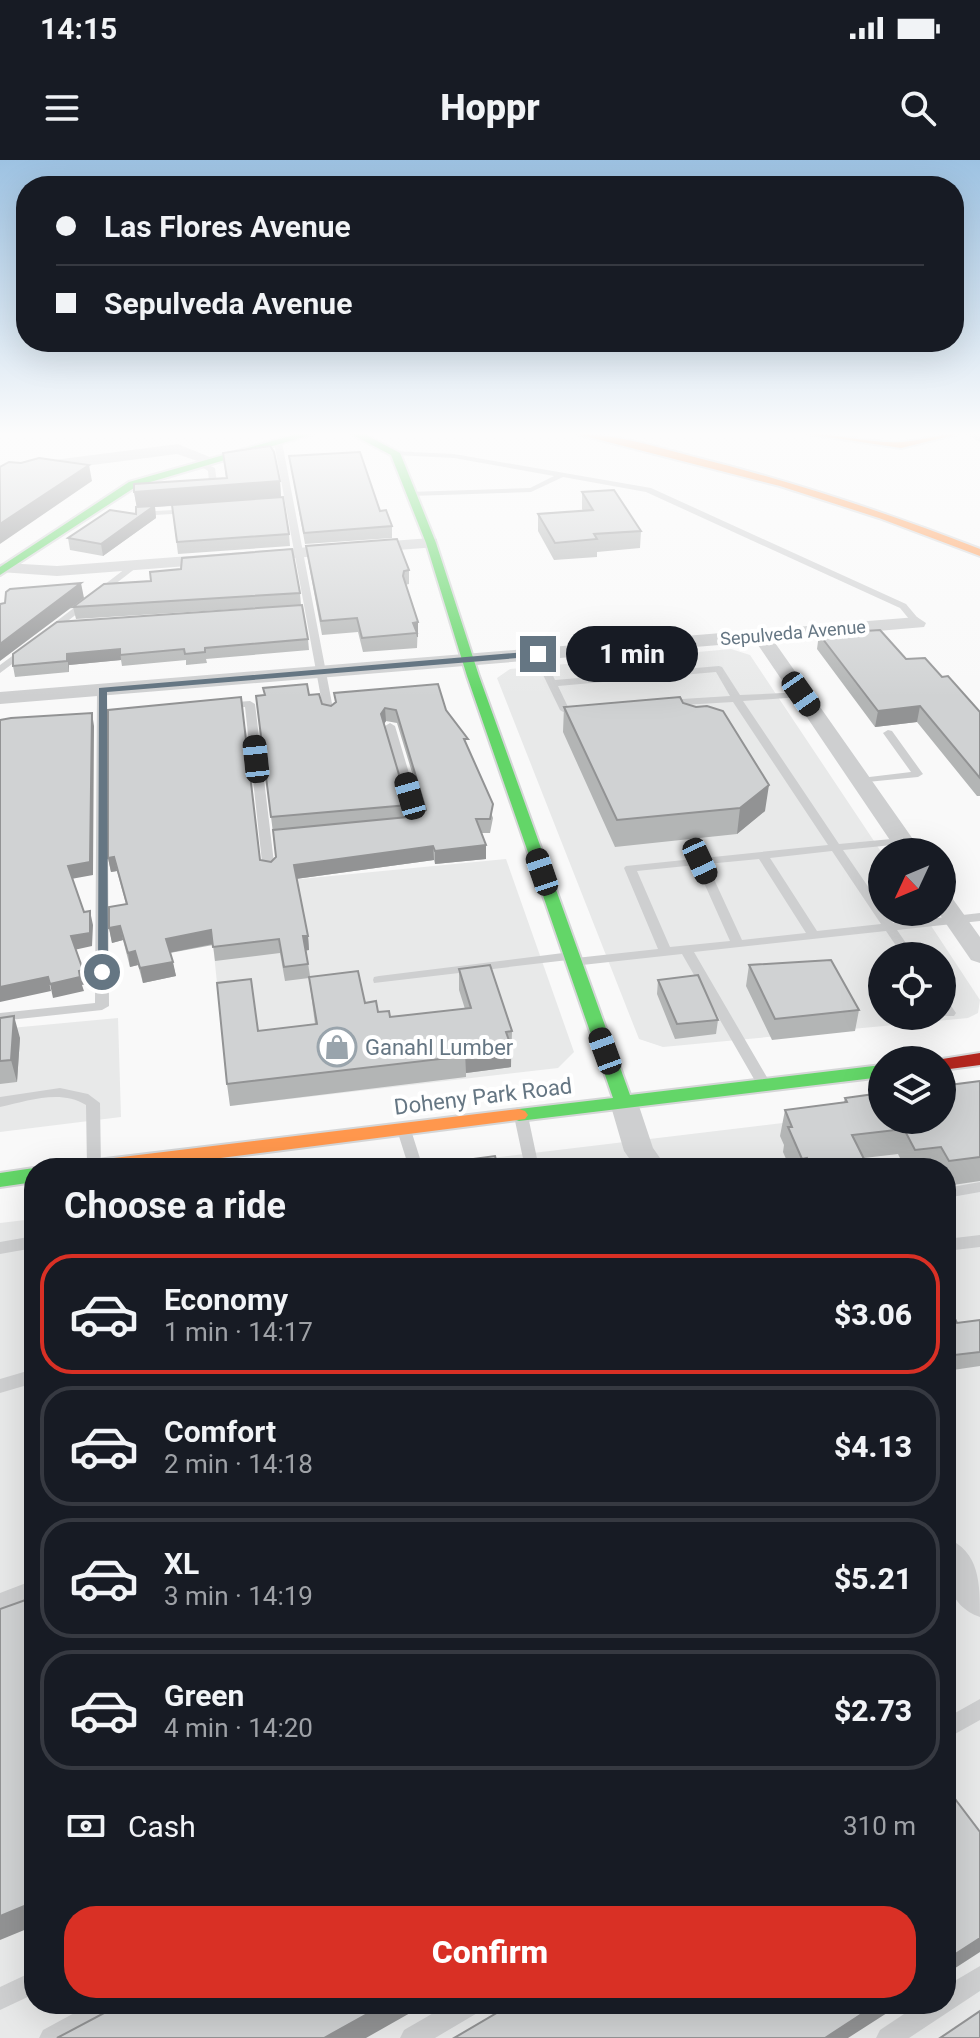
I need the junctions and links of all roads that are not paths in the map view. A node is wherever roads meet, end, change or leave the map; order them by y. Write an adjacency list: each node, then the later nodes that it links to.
1 (74, 522): 14 (main road)
2 (292, 522): 10 (lane)
3 (422, 522): 9 (main road)
4 (718, 522): 17 (lane)
5 (866, 522): 12 (main road)
6 (899, 522): 11 (main road)
7 (941, 522): 8 (main road)
8 (980, 537)
9 (431, 543): 10 (street); 24 (main road)
10 (298, 553): 13 (street); 15 (lane)
11 (980, 553)
12 (936, 556)
13 (137, 564): 14 (street); 19 (lane)
14 (3, 570)
15 (310, 610): 16 (lane); 26 (lane)
16 (295, 611)
17 (917, 623): 21 (street, Sepulveda Avenue)
18 (69, 626): 19 (lane)
19 (54, 627): 20 (lane)
20 (43, 636)
21 (761, 636): 23 (street, Sepulveda Avenue); 29 (street)
22 (32, 645): 25 (lane)
23 (538, 654): 24 (street, Sepulveda Avenue); 27 (lane)
24 (469, 660): 26 (street, Sepulveda Avenue); 58 (main road)
25 (0, 670)
26 (323, 672): 28 (street, Sepulveda Avenue); 35 (lane)
27 (553, 683): 31 (lane); 34 (lane)
28 (102, 690): 30 (street, Sepulveda Avenue); 36 (lane)
29 (801, 694): 31 (lane); 40 (street)
30 (0, 698)
31 (736, 698): 32 (lane); 46 (lane)
32 (658, 704)
33 (207, 707): 43 (lane)
34 (596, 708)
35 (329, 714)
36 (107, 716): 37 (lane); 60 (lane)
37 (89, 717)
38 (390, 726): 41 (lane)
39 (888, 733): 40 (lane)
40 (861, 781): 44 (street)
41 (403, 826)
42 (281, 837): 43 (lane)
43 (267, 838): 49 (lane)
44 (900, 838)
45 (868, 847): 46 (lane)
46 (835, 848): 47 (lane); 51 (lane)
47 (763, 855): 48 (lane); 52 (lane)
48 (700, 861): 54 (lane); 56 (lane)
49 (269, 871)
50 (959, 912): 51 (lane); 57 (street)
51 (890, 927): 52 (lane); 53 (lane)
52 (814, 936): 54 (lane)
53 (900, 942)
54 (738, 944): 55 (lane)
55 (686, 949): 56 (lane); 64 (lane)
56 (666, 952): 58 (lane)
57 (980, 955)
58 (572, 959): 59 (lane); 66 (main road)
59 (379, 980)
60 (0, 1017)
61 (980, 1059): 62 (main road)
62 (956, 1062)
63 (868, 1073): 64 (main road, Doheny Park Road)
64 (765, 1086): 66 (main road, Doheny Park Road)
65 (0, 1102): 69 (lane)
66 (624, 1103): 67 (main road, Doheny Park Road); 73 (street)
67 (521, 1116): 68 (main road, Doheny Park Road); 72 (lane)
68 (404, 1130): 70 (main road, Doheny Park Road); 71 (lane)
69 (92, 1158)
70 (207, 1158)
71 (413, 1158)
72 (530, 1158)
73 (644, 1158)
74 (24, 1176): 75 (main road)
75 (0, 1180)
76 (980, 1187): 77 (lane)
77 (956, 1191)
78 (980, 1241): 80 (lane)
79 (24, 1244): 81 (lane)
80 (956, 1244)
81 (0, 1248)
82 (24, 1379): 83 (lane)
83 (0, 1386)
84 (956, 1568): 86 (street)
85 (24, 1593): 87 (lane)
86 (980, 1600)
87 (0, 1602)
88 (980, 1709): 89 (lane)
89 (956, 1723)
90 (980, 1977): 92 (lane)
91 (24, 1987): 93 (lane)
92 (956, 1993)
93 (0, 1999)
94 (96, 2014): 97 (lane)
95 (454, 2014): 98 (lane)
96 (924, 2014): 99 (lane)
97 (51, 2038)
98 (412, 2038)
99 (888, 2038)

